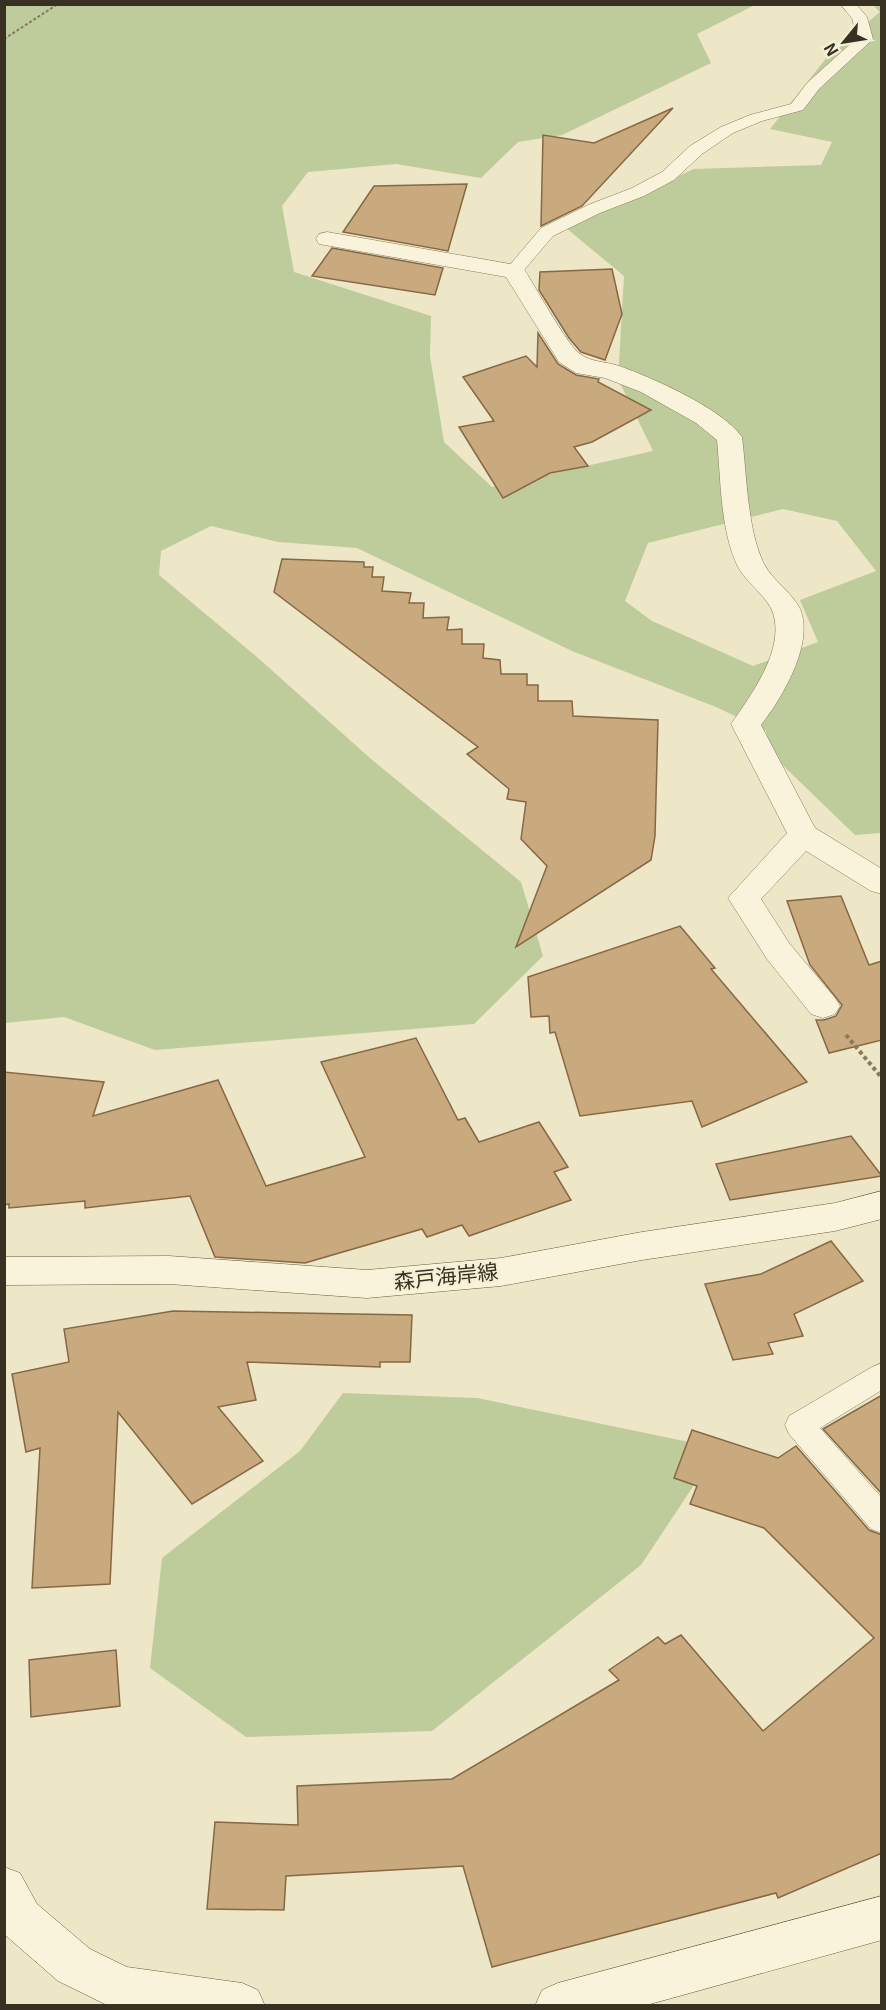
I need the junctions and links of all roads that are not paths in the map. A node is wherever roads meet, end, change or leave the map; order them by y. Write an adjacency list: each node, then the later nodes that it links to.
1 (847, 4): 3 (lane)
2 (327, 239): 3 (street)
3 (514, 271): 4 (street)
4 (803, 835): 5 (street); 6 (street)
5 (882, 884)
6 (823, 1006)
7 (882, 1204): 8 (street, 森戸海岸線)
8 (4, 1271)
9 (882, 1375): 10 (lane)
10 (882, 1520)
11 (4, 1888): 13 (street)
12 (882, 1918): 15 (street)
13 (163, 2000): 14 (street)
14 (242, 2006)
15 (558, 2006)

